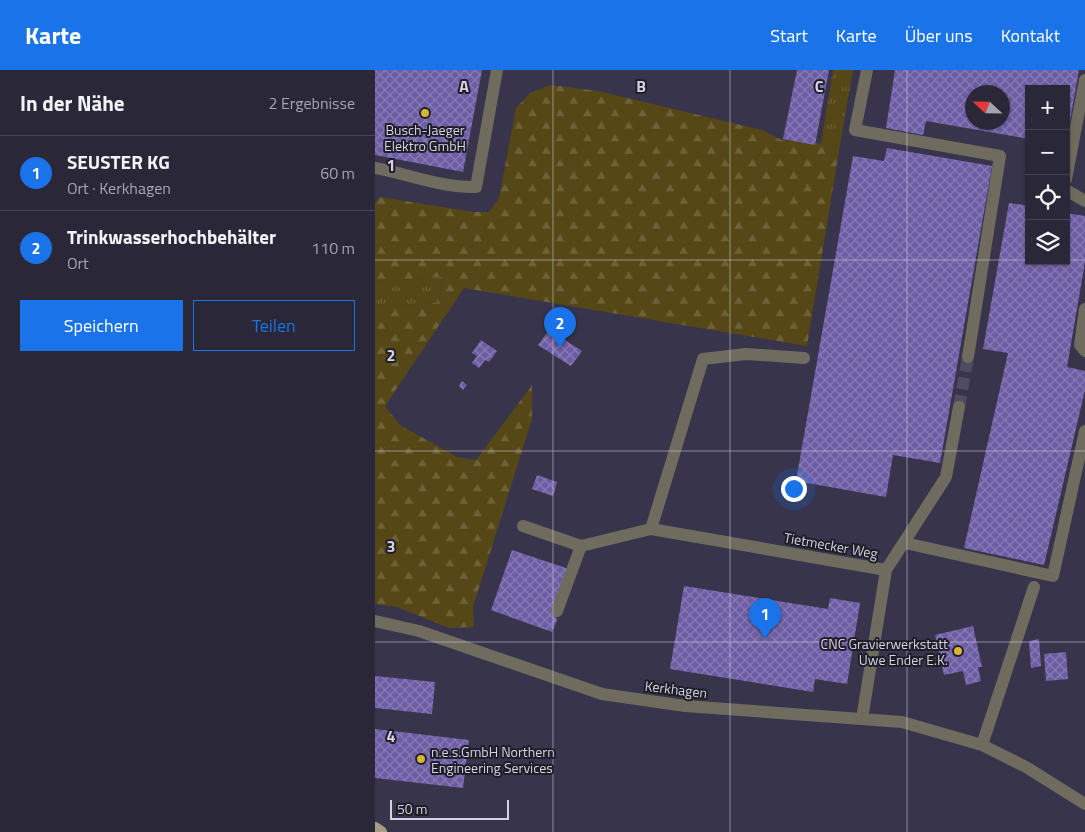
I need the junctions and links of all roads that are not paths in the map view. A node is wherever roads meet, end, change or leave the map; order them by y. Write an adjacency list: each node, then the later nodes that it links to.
1 (497, 70): 4 (street)
2 (867, 70): 10 (street)
3 (1085, 80): 5 (street)
4 (375, 168)
5 (1067, 175)
6 (1070, 192): 7 (street)
7 (1085, 201)
8 (1085, 309): 9 (street)
9 (1085, 351)
10 (968, 357)
11 (804, 358): 15 (street)
12 (959, 407): 16 (street)
13 (1085, 431): 16 (street)
14 (523, 526): 17 (street)
15 (651, 529): 17 (street); 18 (street, Tietmecker Weg)
16 (905, 543): 18 (street)
17 (581, 546): 20 (street)
18 (885, 570): 22 (street, Tietmecker Weg)
19 (1035, 587): 23 (street)
20 (557, 611)
21 (375, 621): 22 (street, Kerkhagen)
22 (862, 719): 23 (street, Kerkhagen)
23 (982, 745): 24 (street, Kerkhagen)
24 (1085, 804)
25 (375, 828): 26 (main road)
26 (381, 832)

